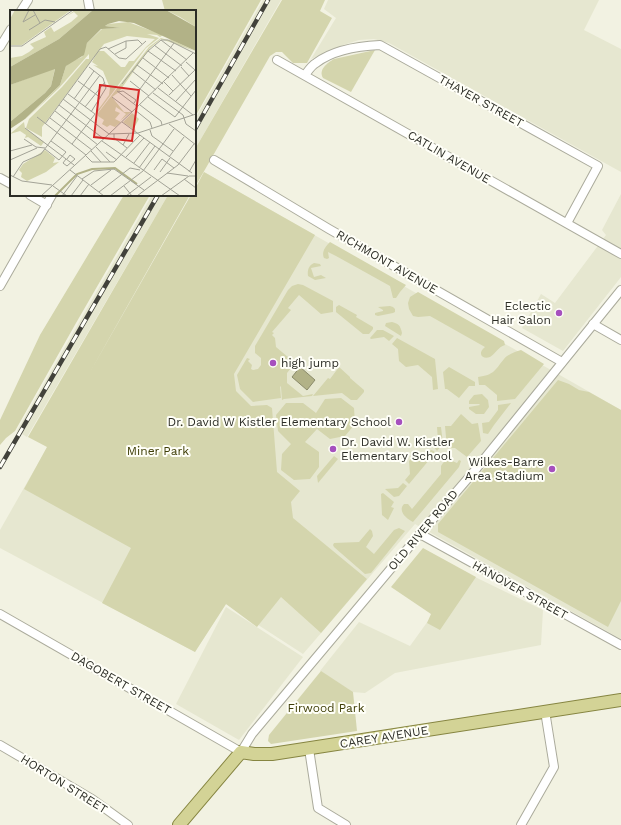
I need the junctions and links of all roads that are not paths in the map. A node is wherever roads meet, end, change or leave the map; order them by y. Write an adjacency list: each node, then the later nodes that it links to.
1 (28, 0): 3 (street)
2 (88, 0): 4 (street)
3 (22, 10)
4 (90, 10)
5 (10, 30): 6 (street)
6 (0, 48)
7 (277, 60): 8 (street, CATLIN AVENUE)
8 (305, 75): 15 (street, CATLIN AVENUE); 15 (street, THAYER STREET)
9 (214, 160): 21 (street, RICHMONT AVENUE)
10 (0, 178): 11 (street)
11 (10, 183)
12 (32, 196): 14 (street)
13 (52, 196): 14 (street)
14 (47, 205): 17 (street)
15 (567, 223): 16 (street, CATLIN AVENUE)
16 (621, 254)
17 (0, 286)
18 (621, 290): 19 (street, OLD RIVER ROAD)
19 (593, 324): 20 (street); 21 (street, OLD RIVER ROAD)
20 (621, 340)
21 (562, 362): 22 (street, OLD RIVER ROAD)
22 (420, 534): 24 (street, HANOVER STREET); 29 (street, OLD RIVER ROAD)
23 (0, 614): 29 (street, DAGOBERT STREET)
24 (621, 645)
25 (621, 700): 26 (main road, CAREY AVENUE)
26 (545, 711): 28 (main road, CAREY AVENUE); 33 (street)
27 (0, 745): 30 (street, HORTON STREET)
28 (309, 748): 29 (main road, CAREY AVENUE); 32 (street)
29 (241, 752): 31 (main road)
30 (128, 825)
31 (179, 825)
32 (346, 825)
33 (521, 825)

